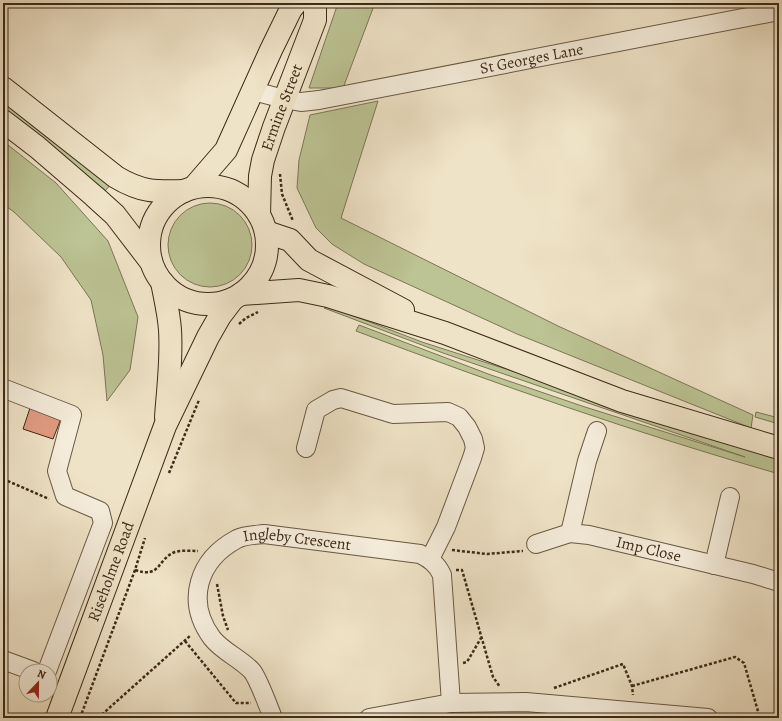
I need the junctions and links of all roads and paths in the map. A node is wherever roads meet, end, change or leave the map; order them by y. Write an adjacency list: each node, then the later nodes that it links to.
1 (296, 3): 5 (main road, Ermine Street)
2 (316, 3): 6 (main road, Ermine Street)
3 (779, 11): 6 (street, St Georges Lane)
4 (3, 88): 9 (main road)
5 (253, 91): 6 (street, St Georges Lane); 9 (main road, Ermine Street)
6 (284, 99): 10 (main road, Ermine Street)
7 (3, 121): 12 (main road)
8 (279, 170): 11 (path)
9 (189, 189): 10 (main road); 12 (main road)
10 (263, 224): 14 (main road); 17 (main road)
11 (295, 226)
12 (151, 262): 13 (main road)
13 (162, 282): 14 (main road); 20 (main road)
14 (237, 297): 17 (main road); 20 (main road)
15 (261, 310): 16 (path)
16 (236, 327)
17 (445, 333): 23 (main road)
18 (5, 389): 26 (street)
19 (202, 394): 25 (path)
20 (165, 426): 45 (main road, Riseholme Road)
21 (597, 431): 28 (street)
22 (306, 448): 32 (street)
23 (779, 448)
24 (3, 479): 26 (path)
25 (166, 479)
26 (65, 496): 42 (street)
27 (730, 497): 33 (street)
28 (570, 533): 30 (street); 33 (street, Imp Close)
29 (146, 535): 34 (path)
30 (536, 544): 32 (path)
31 (216, 553): 32 (street, Ingleby Crescent); 34 (path); 37 (street, Ingleby Crescent)
32 (435, 558): 39 (path); 44 (street)
33 (714, 565): 36 (street, Imp Close)
34 (135, 570): 53 (path)
35 (215, 576): 38 (path)
36 (779, 582)
37 (204, 624): 40 (path); 50 (street, Ingleby Crescent)
38 (228, 630)
39 (482, 638): 44 (path); 48 (path)
40 (185, 641): 50 (path); 54 (path)
41 (3, 660): 43 (street)
42 (50, 663)
43 (18, 666)
44 (448, 666): 49 (street)
45 (60, 679): 52 (main road, Riseholme Road)
46 (632, 686): 47 (path); 51 (path); 57 (path)
47 (548, 690)
48 (511, 702): 49 (street); 51 (street)
49 (450, 703): 55 (street)
50 (270, 710)
51 (634, 711): 56 (street)
52 (56, 718)
53 (80, 718)
54 (98, 718)
55 (368, 718)
56 (708, 718)
57 (760, 718)

